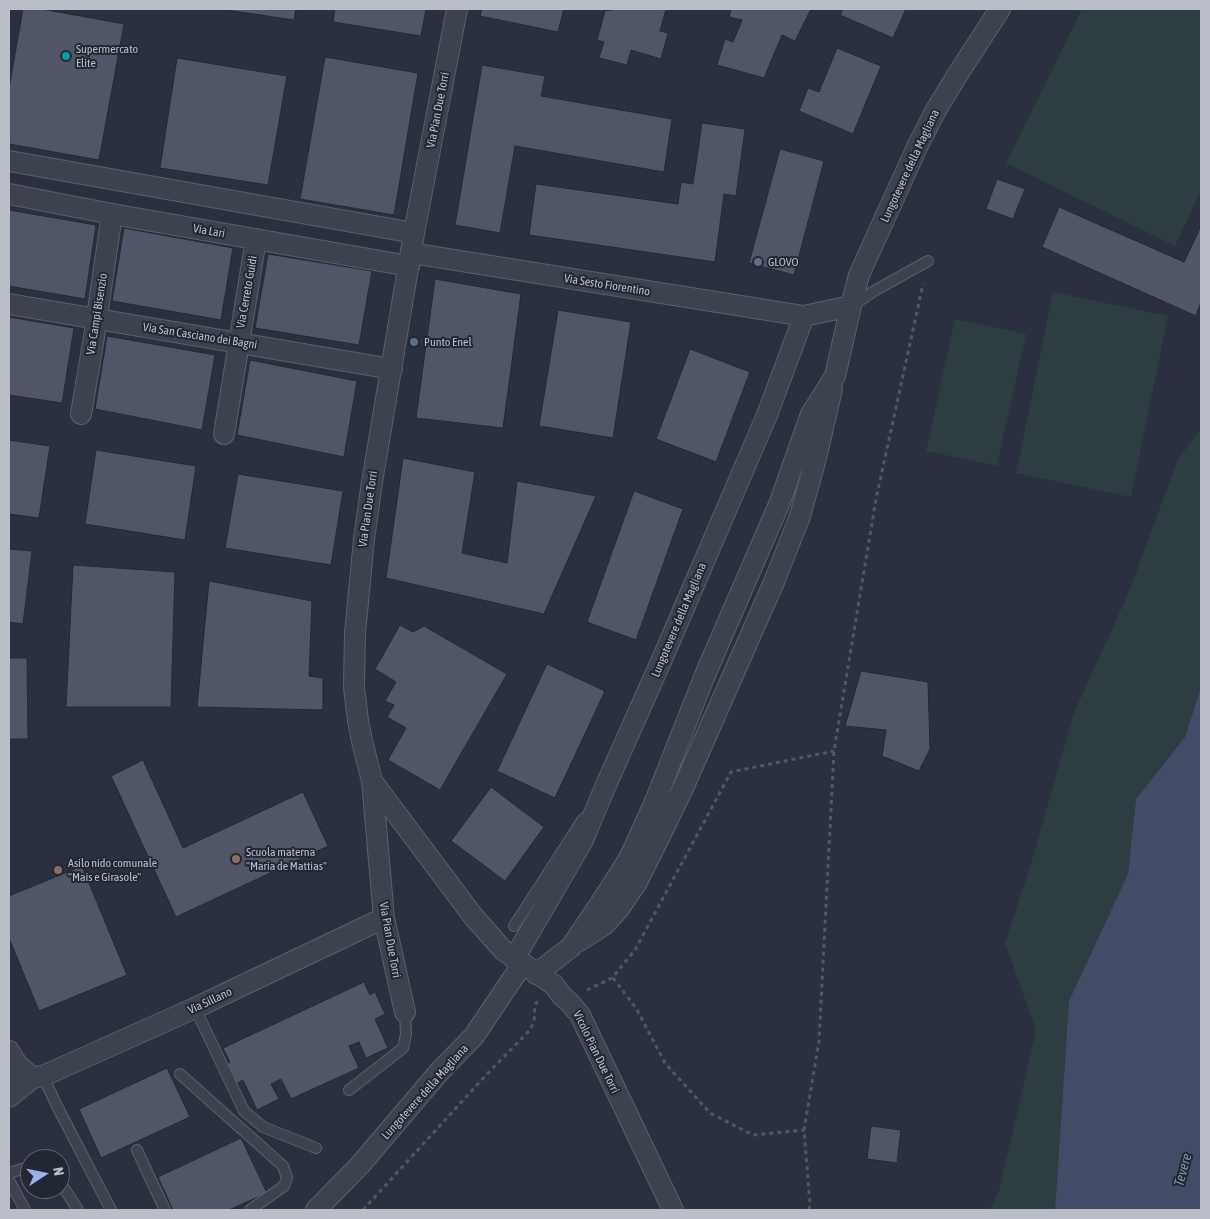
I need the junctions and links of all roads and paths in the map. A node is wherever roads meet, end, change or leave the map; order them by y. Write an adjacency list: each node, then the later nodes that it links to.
1 (458, 9): 7 (street, Via Pian Due Torri)
2 (1000, 9): 10 (street, Lungotevere della Magliana)
3 (9, 161): 7 (street)
4 (9, 194): 5 (street, Via Lari)
5 (112, 214): 6 (street, Via Lari); 12 (street, Via Campi Bisenzio)
6 (256, 239): 7 (street, Via Lari); 13 (street, Via Cerreto Guidi)
7 (411, 251): 11 (street, Via Sesto Fiorentino); 14 (street, Via Pian Due Torri)
8 (928, 261): 10 (lane); 17 (path)
9 (9, 304): 12 (street, Via San Casciano dei Bagni)
10 (851, 306): 11 (street); 22 (street, Lungotevere della Magliana)
11 (804, 316): 19 (street, Lungotevere della Magliana)
12 (96, 319): 13 (street, Via San Casciano dei Bagni); 15 (street, Via Campi Bisenzio)
13 (238, 343): 14 (street, Via San Casciano dei Bagni); 16 (street, Via Cerreto Guidi)
14 (392, 369): 18 (street, Via Pian Due Torri)
15 (81, 414)
16 (224, 434)
17 (834, 751): 23 (path); 33 (path)
18 (372, 781): 20 (street, Via Pian Due Torri); 22 (street, Vicolo Pian Due Torri)
19 (606, 785): 21 (lane); 22 (street, Lungotevere della Magliana)
20 (384, 918): 25 (street, Via Sillano); 26 (street, Via Pian Due Torri)
21 (514, 926)
22 (524, 966): 24 (street, Vicolo Pian Due Torri); 43 (street, Lungotevere della Magliana)
23 (612, 978): 24 (path); 33 (path)
24 (570, 1003): 44 (street, Vicolo Pian Due Torri)
25 (195, 1008): 29 (street, Via Sillano); 34 (lane)
26 (404, 1012): 31 (lane)
27 (9, 1051): 29 (street)
28 (180, 1074): 42 (lane)
29 (38, 1077): 30 (street, Via Sillano); 32 (street, Via Sillano); 40 (lane)
30 (9, 1081)
31 (349, 1090)
32 (9, 1098)
33 (804, 1130): 45 (path)
34 (316, 1148)
35 (137, 1150): 41 (lane)
36 (9, 1180): 38 (lane)
37 (70, 1198): 39 (lane)
38 (25, 1210)
39 (78, 1210)
40 (112, 1210)
41 (165, 1210)
42 (250, 1210)
43 (316, 1210)
44 (673, 1210)
45 (809, 1210)

